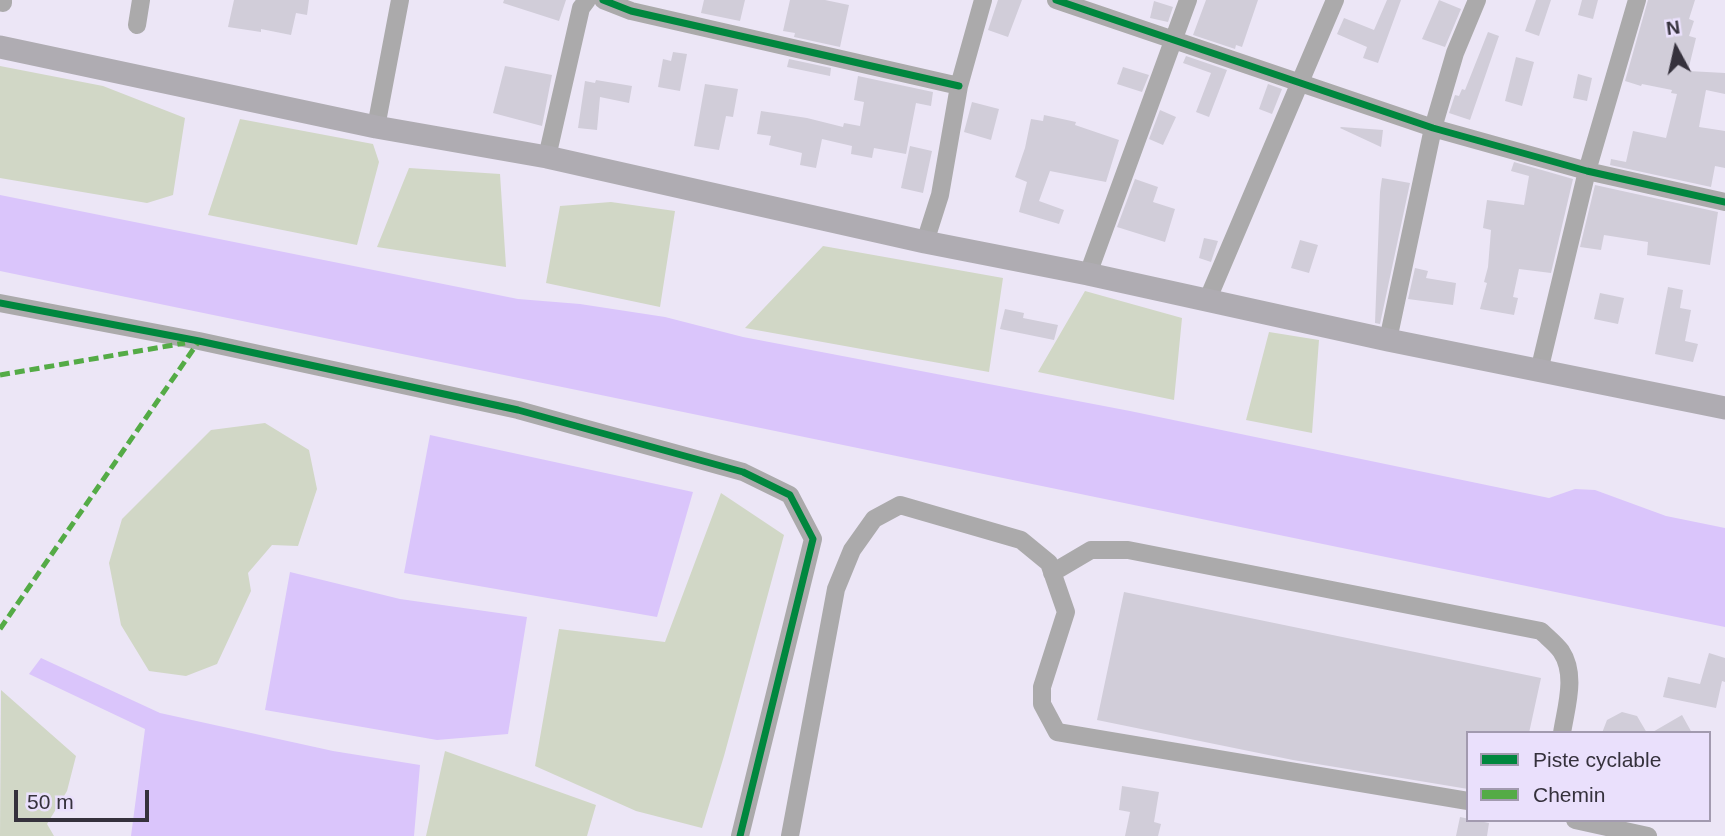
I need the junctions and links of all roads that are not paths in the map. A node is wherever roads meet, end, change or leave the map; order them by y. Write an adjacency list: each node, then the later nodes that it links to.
1 (141, 0): 12 (street)
2 (400, 0): 17 (street)
3 (587, 0): 19 (street)
4 (603, 0): 11 (street)
5 (1056, 0): 13 (street)
6 (1188, 0): 13 (street)
7 (1335, 0): 15 (street)
8 (1477, 0): 18 (street)
9 (1637, 0): 20 (street)
10 (979, 1): 16 (street)
11 (632, 5): 16 (street)
12 (137, 25)
13 (1173, 38): 15 (street); 23 (street)
14 (0, 47): 17 (main road)
15 (1300, 82): 18 (street); 24 (street)
16 (959, 86): 22 (street)
17 (376, 127): 19 (main road)
18 (1433, 128): 20 (street); 26 (street)
19 (547, 157): 22 (main road)
20 (1587, 171): 21 (street); 27 (street)
21 (1725, 202)
22 (925, 242): 23 (main road)
23 (1088, 274): 24 (main road)
24 (1207, 302): 26 (main road)
25 (0, 303): 33 (street)
26 (1388, 340): 27 (main road)
27 (1539, 372): 28 (main road)
28 (1725, 408)
29 (1052, 573): 30 (street); 31 (street); 34 (street)
30 (1562, 731)
31 (1466, 801)
32 (1584, 822): 35 (street)
33 (740, 836)
34 (790, 836)
35 (1648, 836)

